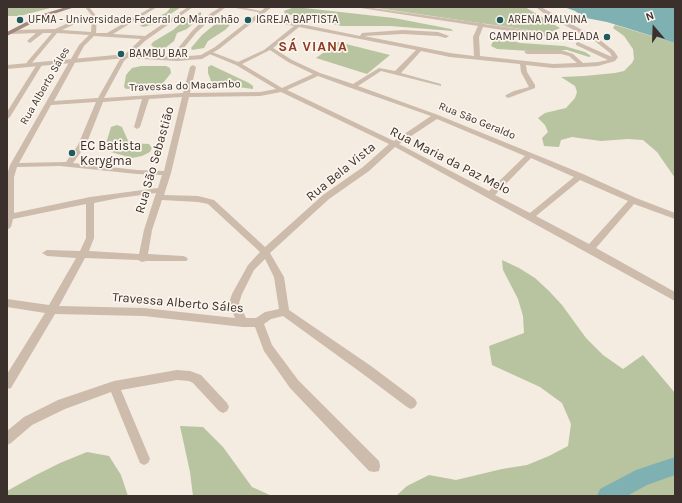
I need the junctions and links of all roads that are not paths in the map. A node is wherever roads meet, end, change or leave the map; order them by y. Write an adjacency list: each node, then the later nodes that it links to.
1 (72, 7): 17 (main road)
2 (87, 7): 11 (street)
3 (155, 7): 20 (street)
4 (191, 7): 23 (street)
5 (224, 7): 32 (street)
6 (232, 7): 10 (street)
7 (269, 7): 10 (street)
8 (356, 7): 14 (street)
9 (538, 7): 33 (street)
10 (263, 12): 12 (street)
11 (95, 17): 16 (street); 18 (street)
12 (256, 17): 13 (street); 29 (street)
13 (299, 24): 19 (street); 26 (street)
14 (482, 24): 22 (street); 31 (street)
15 (42, 31): 16 (street); 17 (street); 24 (street)
16 (56, 31): 18 (street); 37 (street)
17 (9, 33)
18 (93, 34): 20 (street); 35 (street, Rua Alberto Sáles)
19 (351, 35): 21 (street); 27 (street)
20 (108, 36): 23 (street)
21 (446, 36)
22 (556, 36)
23 (146, 38): 30 (street)
24 (30, 41)
25 (578, 44): 33 (street)
26 (270, 48): 39 (street); 45 (street, Rua São Geraldo)
27 (419, 50): 31 (street); 44 (street)
28 (526, 52): 41 (street)
29 (210, 53): 32 (street); 39 (street, Rua Maria da Paz Melo)
30 (126, 56): 32 (street); 35 (street); 52 (street)
31 (477, 58): 36 (street)
32 (172, 59)
33 (614, 60): 41 (street)
34 (7, 61): 37 (street)
35 (72, 62): 38 (street); 53 (street, Rua Alberto Sáles)
36 (523, 62): 41 (street); 50 (street)
37 (29, 63): 38 (street)
38 (62, 63): 40 (street)
39 (238, 64): 48 (street, Rua Maria da Paz Melo)
40 (39, 65): 42 (street); 55 (street)
41 (582, 65)
42 (7, 67)
43 (193, 67): 49 (street, Rua São Sebastião)
44 (397, 73): 46 (street); 47 (street)
45 (318, 74): 47 (street, Rua São Geraldo); 48 (street, Travessa do Macambo)
46 (439, 85)
47 (353, 87): 54 (street, Rua São Geraldo)
48 (282, 90): 49 (street, Travessa do Macambo); 57 (street, Rua Maria da Paz Melo)
49 (186, 95): 51 (street, Travessa do Macambo); 61 (street, Rua São Sebastião)
50 (508, 96)
51 (146, 97): 52 (street, Travessa do Macambo); 56 (street)
52 (100, 99): 53 (street, Travessa do Macambo); 59 (street)
53 (49, 102): 60 (street, Rua Alberto Sáles)
54 (436, 116): 57 (street, Rua Bela Vista); 58 (street, Rua São Geraldo)
55 (7, 117)
56 (137, 127)
57 (394, 144): 64 (street, Rua Maria da Paz Melo); 72 (street, Rua Bela Vista)
58 (530, 155): 62 (street, Rua São Geraldo); 64 (street)
59 (69, 164): 60 (street); 61 (street)
60 (14, 165): 68 (street, Rua Alberto Sáles)
61 (167, 173): 63 (street, Rua São Sebastião)
62 (580, 176): 66 (street, Rua São Geraldo); 69 (street)
63 (160, 194): 65 (street); 72 (street); 75 (street, Rua São Sebastião)
64 (490, 195): 69 (street, Rua Maria da Paz Melo)
65 (90, 200): 68 (street); 74 (street)
66 (633, 200): 67 (street, Rua São Geraldo); 71 (street)
67 (675, 216)
68 (8, 217): 70 (street, Rua Alberto Sáles)
69 (530, 217): 71 (street, Rua Maria da Paz Melo)
70 (7, 227)
71 (590, 249): 77 (street, Rua Maria da Paz Melo)
72 (265, 252): 80 (street); 82 (street, Rua Bela Vista)
73 (47, 253): 74 (street)
74 (82, 255): 75 (street); 79 (street)
75 (142, 258): 76 (street)
76 (183, 259)
77 (675, 297)
78 (7, 303): 79 (street, Travessa Alberto Sáles)
79 (52, 310): 82 (street, Travessa Alberto Sáles); 83 (street)
80 (284, 312): 81 (street, Travessa Alberto Sáles); 85 (street)
81 (258, 322): 82 (street, Travessa Alberto Sáles); 89 (street)
82 (243, 323)
83 (7, 384)
84 (114, 386): 86 (street); 87 (street); 88 (street)
85 (411, 403)
86 (223, 407)
87 (8, 436)
88 (144, 459)
89 (374, 466)

